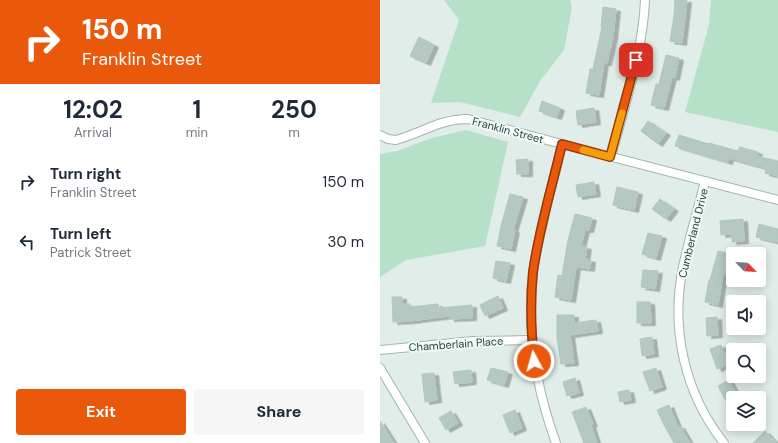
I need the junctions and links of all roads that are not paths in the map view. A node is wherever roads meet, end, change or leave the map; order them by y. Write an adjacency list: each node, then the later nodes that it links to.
1 (645, 0): 4 (street)
2 (380, 135): 3 (street, Franklin Street)
3 (562, 144): 4 (street, Franklin Street); 7 (street)
4 (610, 157): 5 (street, Franklin Street)
5 (705, 181): 6 (street, Franklin Street); 12 (street, Cumberland Drive)
6 (778, 200)
7 (532, 340): 8 (street, Chamberlain Place); 11 (street)
8 (380, 350)
9 (380, 368): 10 (street)
10 (425, 443)
11 (556, 443)
12 (724, 443)

